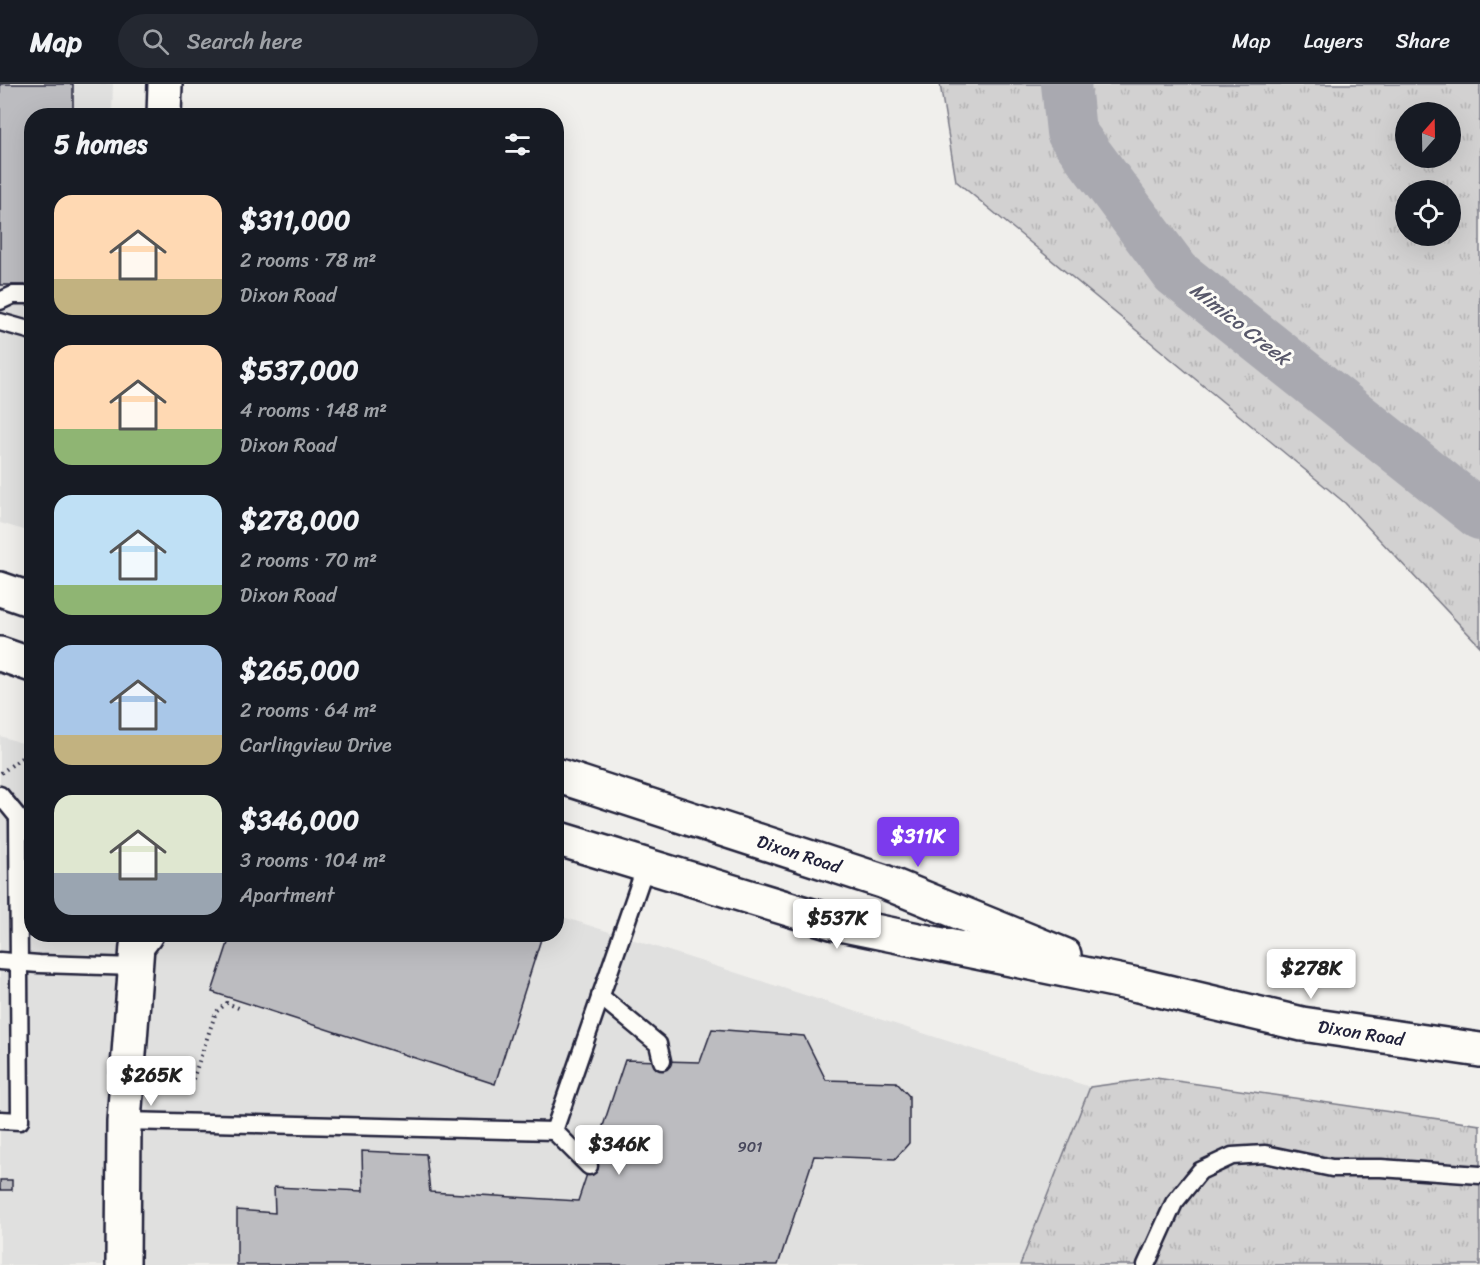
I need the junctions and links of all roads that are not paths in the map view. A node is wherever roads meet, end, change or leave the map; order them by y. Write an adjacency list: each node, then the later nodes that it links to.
1 (165, 84): 2 (main road)
2 (164, 108)
3 (24, 295): 4 (lane)
4 (0, 301)
5 (0, 322): 6 (lane)
6 (24, 329)
7 (0, 578): 8 (main road)
8 (24, 580)
9 (0, 589): 10 (main road)
10 (24, 597)
11 (0, 654): 12 (main road)
12 (24, 662)
13 (564, 778): 20 (main road, Dixon Road)
14 (0, 795): 19 (lane)
15 (564, 840): 16 (main road, Dixon Road)
16 (646, 865): 20 (main road, Dixon Road); 21 (lane)
17 (137, 945): 19 (lane); 25 (main road)
18 (0, 961): 19 (lane)
19 (19, 962): 24 (lane)
20 (1138, 985): 22 (main road, Dixon Road)
21 (600, 996): 23 (lane); 26 (lane)
22 (1480, 1050)
23 (662, 1061)
24 (0, 1120)
25 (124, 1121): 26 (lane); 29 (main road)
26 (554, 1131): 27 (lane)
27 (589, 1166)
28 (1480, 1175): 30 (lane)
29 (123, 1265)
30 (1146, 1265)

